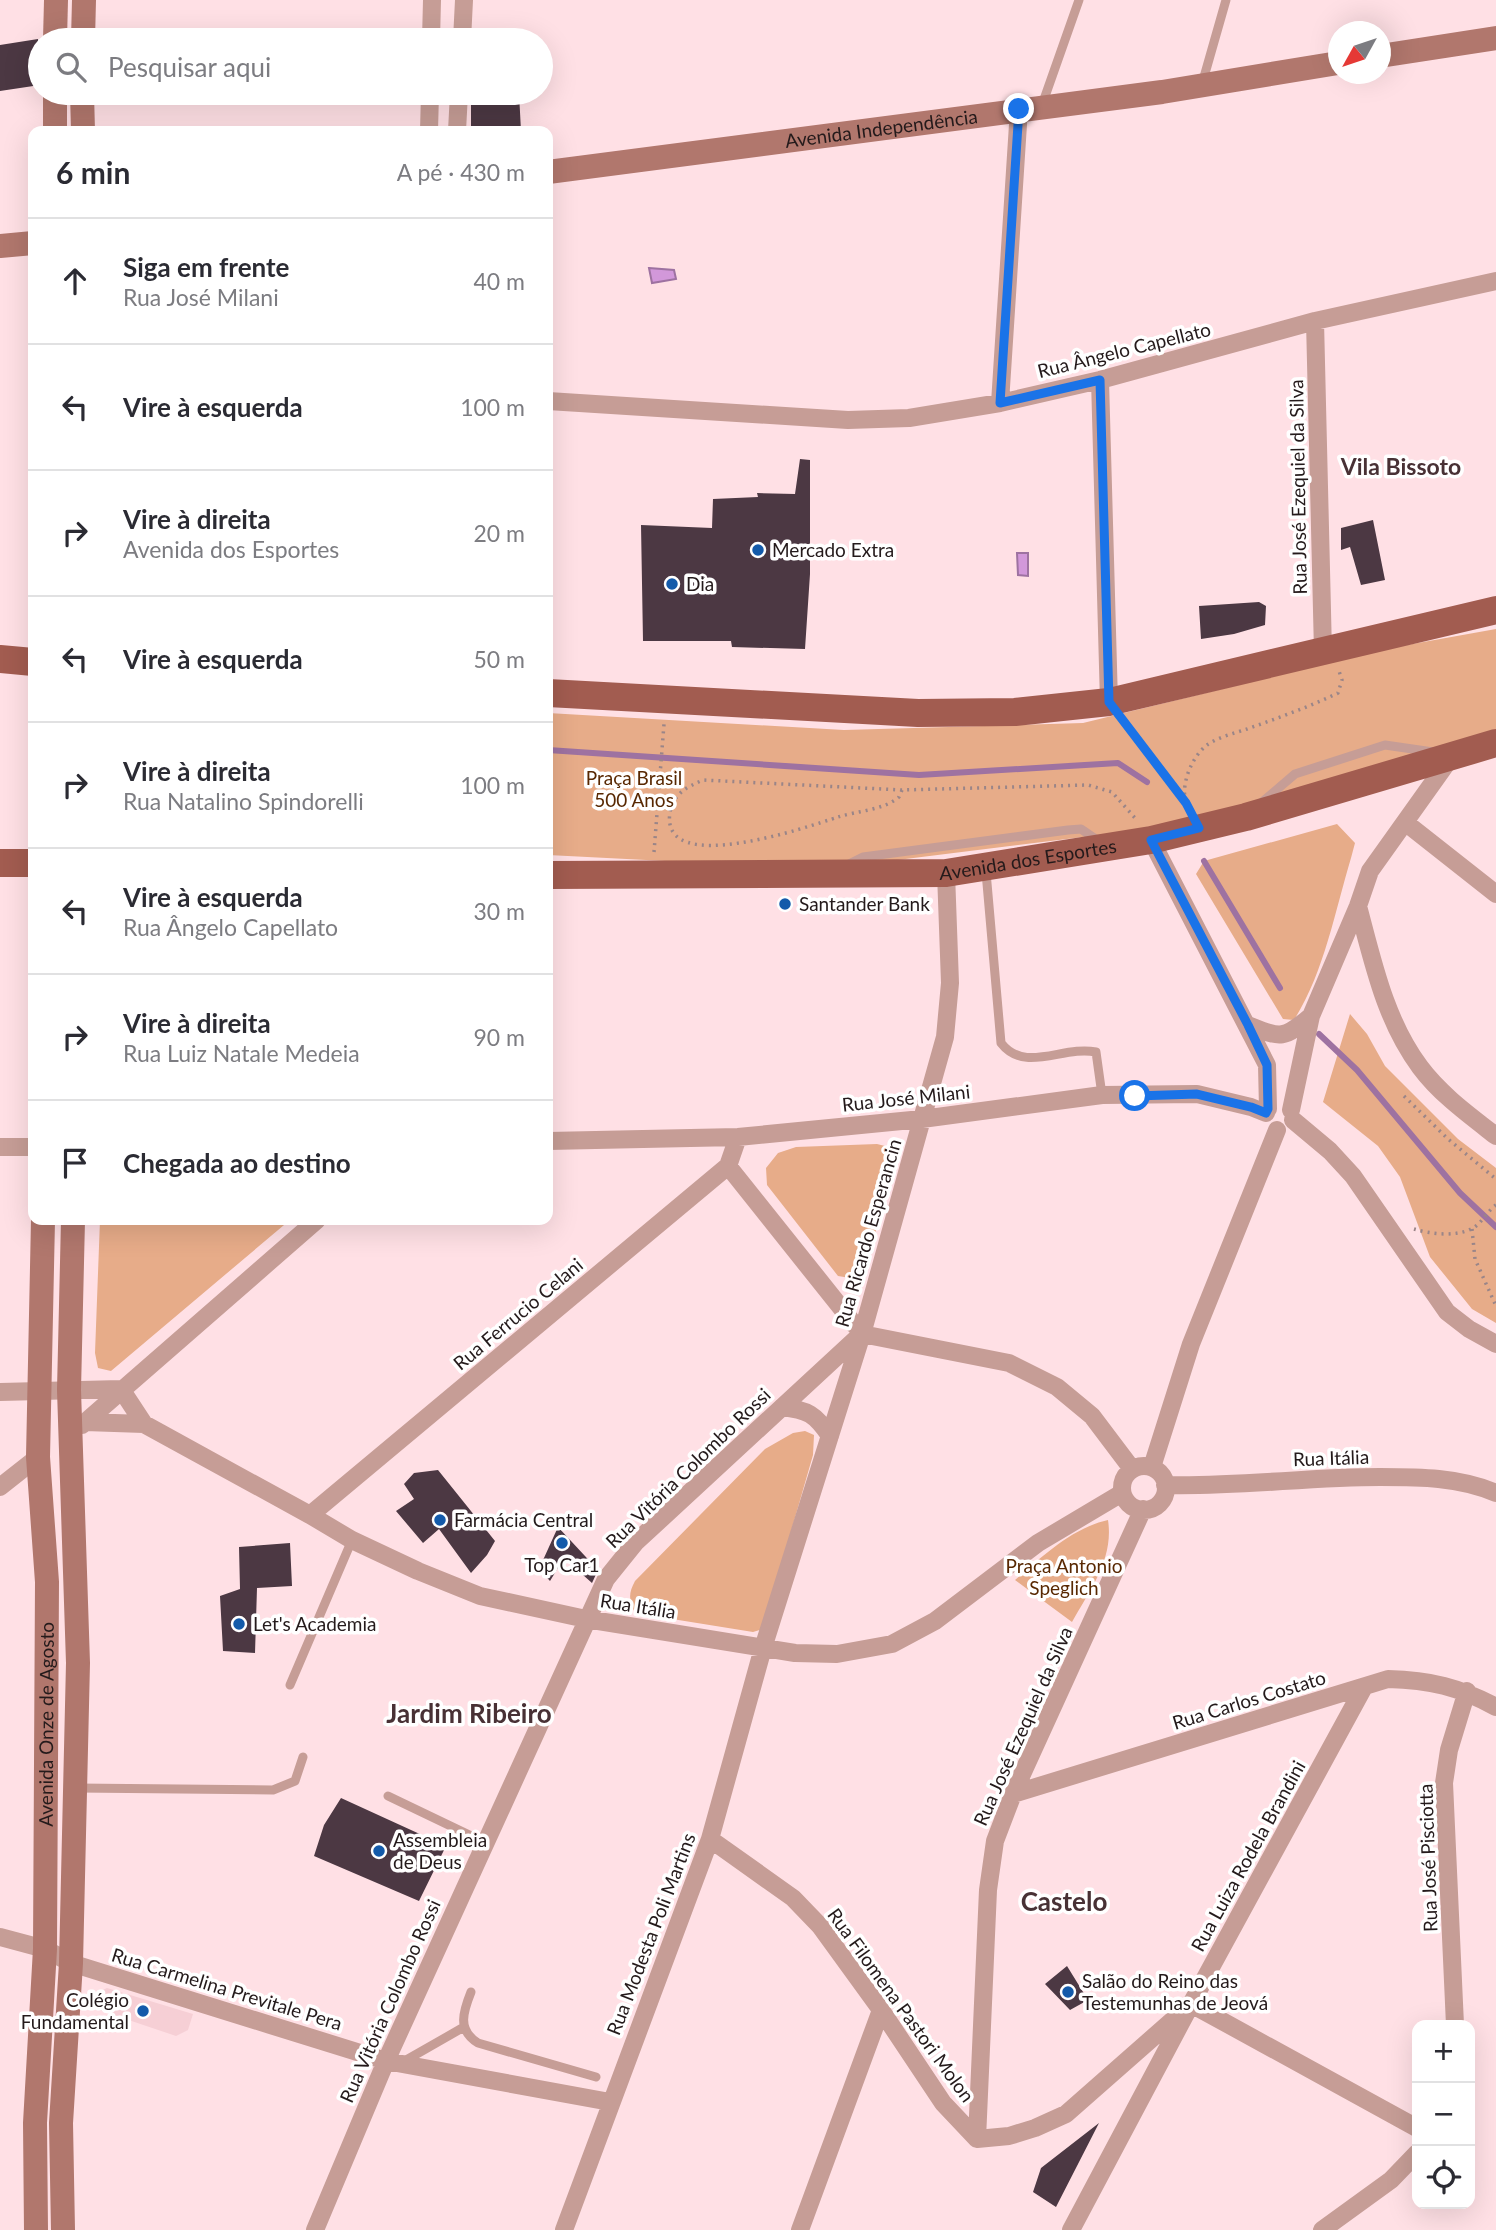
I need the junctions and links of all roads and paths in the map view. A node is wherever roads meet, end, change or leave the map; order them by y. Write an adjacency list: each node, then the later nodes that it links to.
1 (56, 0): 7 (main road)
2 (84, 0): 8 (main road)
3 (432, 0): 9 (street)
4 (464, 0): 10 (street)
5 (1079, 0): 19 (lane)
6 (1226, 0): 14 (lane)
7 (55, 28)
8 (83, 28)
9 (431, 28)
10 (463, 28)
11 (1496, 38): 12 (main road)
12 (1391, 54)
13 (1328, 65): 14 (main road, Avenida Independência)
14 (1202, 85): 19 (main road, Avenida Independência)
15 (55, 105): 20 (main road)
16 (82, 105): 21 (main road)
17 (430, 105): 22 (street)
18 (458, 105): 23 (street)
19 (1030, 108): 24 (main road, Avenida Independência); 31 (street)
20 (55, 126)
21 (83, 126)
22 (429, 126)
23 (457, 126)
24 (553, 171)
25 (28, 243): 26 (main road)
26 (0, 246)
27 (1496, 281): 28 (street, Rua Ângelo Capellato)
28 (1315, 321): 29 (street, Rua Ângelo Capellato); 33 (street, Rua José Ezequiel da Silva)
29 (1100, 380): 31 (street, Rua Ângelo Capellato); 37 (street)
30 (553, 401): 31 (street, Rua Ângelo Capellato)
31 (1000, 403)
32 (1496, 610): 33 (main road)
33 (1330, 650): 37 (main road); 42 (path)
34 (0, 659): 35 (main road)
35 (28, 662)
36 (553, 693): 37 (main road)
37 (1109, 702): 42 (path)
38 (664, 719): 53 (path)
39 (1496, 743): 40 (main road, Avenida dos Esportes)
40 (1452, 756): 43 (street); 44 (main road, Avenida dos Esportes)
41 (902, 790): 41 (path); 45 (path)
42 (1186, 803): 44 (path)
43 (1406, 823): 54 (street); 55 (street)
44 (1199, 828): 45 (main road, Avenida dos Esportes)
45 (1151, 840): 46 (main road, Avenida dos Esportes); 57 (street)
46 (1106, 848): 49 (main road, Avenida dos Esportes); 51 (lane)
47 (0, 863): 48 (main road)
48 (28, 863)
49 (985, 866): 50 (main road, Avenida dos Esportes); 58 (lane)
50 (946, 873): 51 (main road, Avenida dos Esportes); 62 (street, Rua Ricardo Esperancin)
51 (832, 874): 53 (main road, Avenida dos Esportes)
52 (553, 875): 53 (main road, Avenida dos Esportes)
53 (653, 875)
54 (1496, 894)
55 (1358, 906): 56 (street); 64 (street)
56 (1311, 1016): 57 (street); 61 (street)
57 (1248, 1025): 60 (street)
58 (1102, 1095): 60 (street, Rua José Milani); 62 (street, Rua José Milani)
59 (1404, 1096): 70 (path)
60 (1267, 1111): 61 (street); 63 (street)
61 (1292, 1115): 63 (street); 75 (street)
62 (922, 1119): 65 (street, Rua José Milani); 78 (street, Rua Ricardo Esperancin)
63 (1277, 1130): 89 (street)
64 (1496, 1136)
65 (738, 1137): 66 (street, Rua José Milani); 69 (street)
66 (553, 1141)
67 (0, 1146): 68 (street)
68 (28, 1147)
69 (728, 1166): 78 (street); 96 (street, Rua Ferrucio Celani)
70 (1496, 1179)
71 (1496, 1205): 76 (path)
72 (43, 1225): 82 (main road, Avenida Onze de Agosto)
73 (74, 1225): 81 (main road, Avenida Onze de Agosto)
74 (311, 1225): 80 (street)
75 (1387, 1226): 76 (path); 79 (street)
76 (1472, 1229): 77 (path)
77 (1496, 1306)
78 (862, 1334): 84 (street, Rua Vitória Colombo Rossi); 87 (street, Rua Ricardo Esperancin); 90 (street)
79 (1496, 1344)
80 (121, 1389): 81 (street); 85 (street); 86 (street)
81 (69, 1390): 82 (street); 86 (main road, Avenida Onze de Agosto)
82 (40, 1391): 83 (street); 88 (main road, Avenida Onze de Agosto)
83 (0, 1392)
84 (782, 1407): 87 (street); 98 (street, Rua Vitória Colombo Rossi)
85 (144, 1424): 86 (street); 96 (street, Rua Itália)
86 (78, 1429): 105 (main road, Avenida Onze de Agosto)
87 (830, 1436): 99 (street, Rua Ricardo Esperancin)
88 (38, 1457): 92 (street); 111 (main road, Avenida Onze de Agosto)
89 (1152, 1467): 90 (street); 91 (street)
90 (1132, 1469): 93 (street)
91 (1165, 1485): 94 (street, Rua Itália); 95 (street)
92 (0, 1487)
93 (1122, 1493): 95 (street); 99 (street, Rua Itália)
94 (1496, 1493)
95 (1143, 1509): 106 (street, Rua José Ezequiel da Silva)
96 (310, 1515): 97 (street, Rua Itália)
97 (352, 1540): 98 (street, Rua Itália); 100 (lane)
98 (586, 1619): 99 (street, Rua Itália); 109 (street, Rua Vitória Colombo Rossi)
99 (763, 1648): 108 (street, Rua Modesta Poli Martins)
100 (290, 1685)
101 (1364, 1687): 102 (street, Rua Carlos Costato); 106 (street, Rua Carlos Costato); 114 (street, Rua Luiza Rodela Brandini)
102 (1467, 1691): 103 (street, Rua Carlos Costato); 116 (street, Rua José Pisciotta)
103 (1496, 1707)
104 (303, 1757): 105 (lane)
105 (75, 1788): 112 (main road, Avenida Onze de Agosto)
106 (1013, 1794): 122 (street, Rua José Ezequiel da Silva)
107 (388, 1796): 109 (lane)
108 (710, 1839): 115 (street, Rua Filomena Pastori Molon); 120 (street, Rua Modesta Poli Martins)
109 (484, 1842): 118 (street, Rua Vitória Colombo Rossi)
110 (0, 1937): 111 (street, Rua Carmelina Previtale Pera)
111 (45, 1950): 112 (street, Rua Carmelina Previtale Pera); 124 (main road, Avenida Onze de Agosto)
112 (71, 1963): 118 (street, Rua Carmelina Previtale Pera); 125 (main road, Avenida Onze de Agosto)
113 (471, 1992): 117 (lane)
114 (1191, 2004): 121 (street); 122 (street); 129 (street, Rua Luiza Rodela Brandini)
115 (881, 2010): 122 (street, Rua Filomena Pastori Molon); 128 (street)
116 (1455, 2020)
117 (464, 2028): 118 (lane); 119 (lane)
118 (393, 2062): 120 (street, Rua Carmelina Previtale Pera); 126 (street, Rua Vitória Colombo Rossi)
119 (596, 2077)
120 (610, 2102): 127 (street, Rua Modesta Poli Martins)
121 (1412, 2125)
122 (977, 2139)
123 (1412, 2158): 130 (street)
124 (36, 2230)
125 (63, 2230)
126 (316, 2230)
127 (564, 2230)
128 (800, 2230)
129 (1071, 2230)
130 (1322, 2230)

